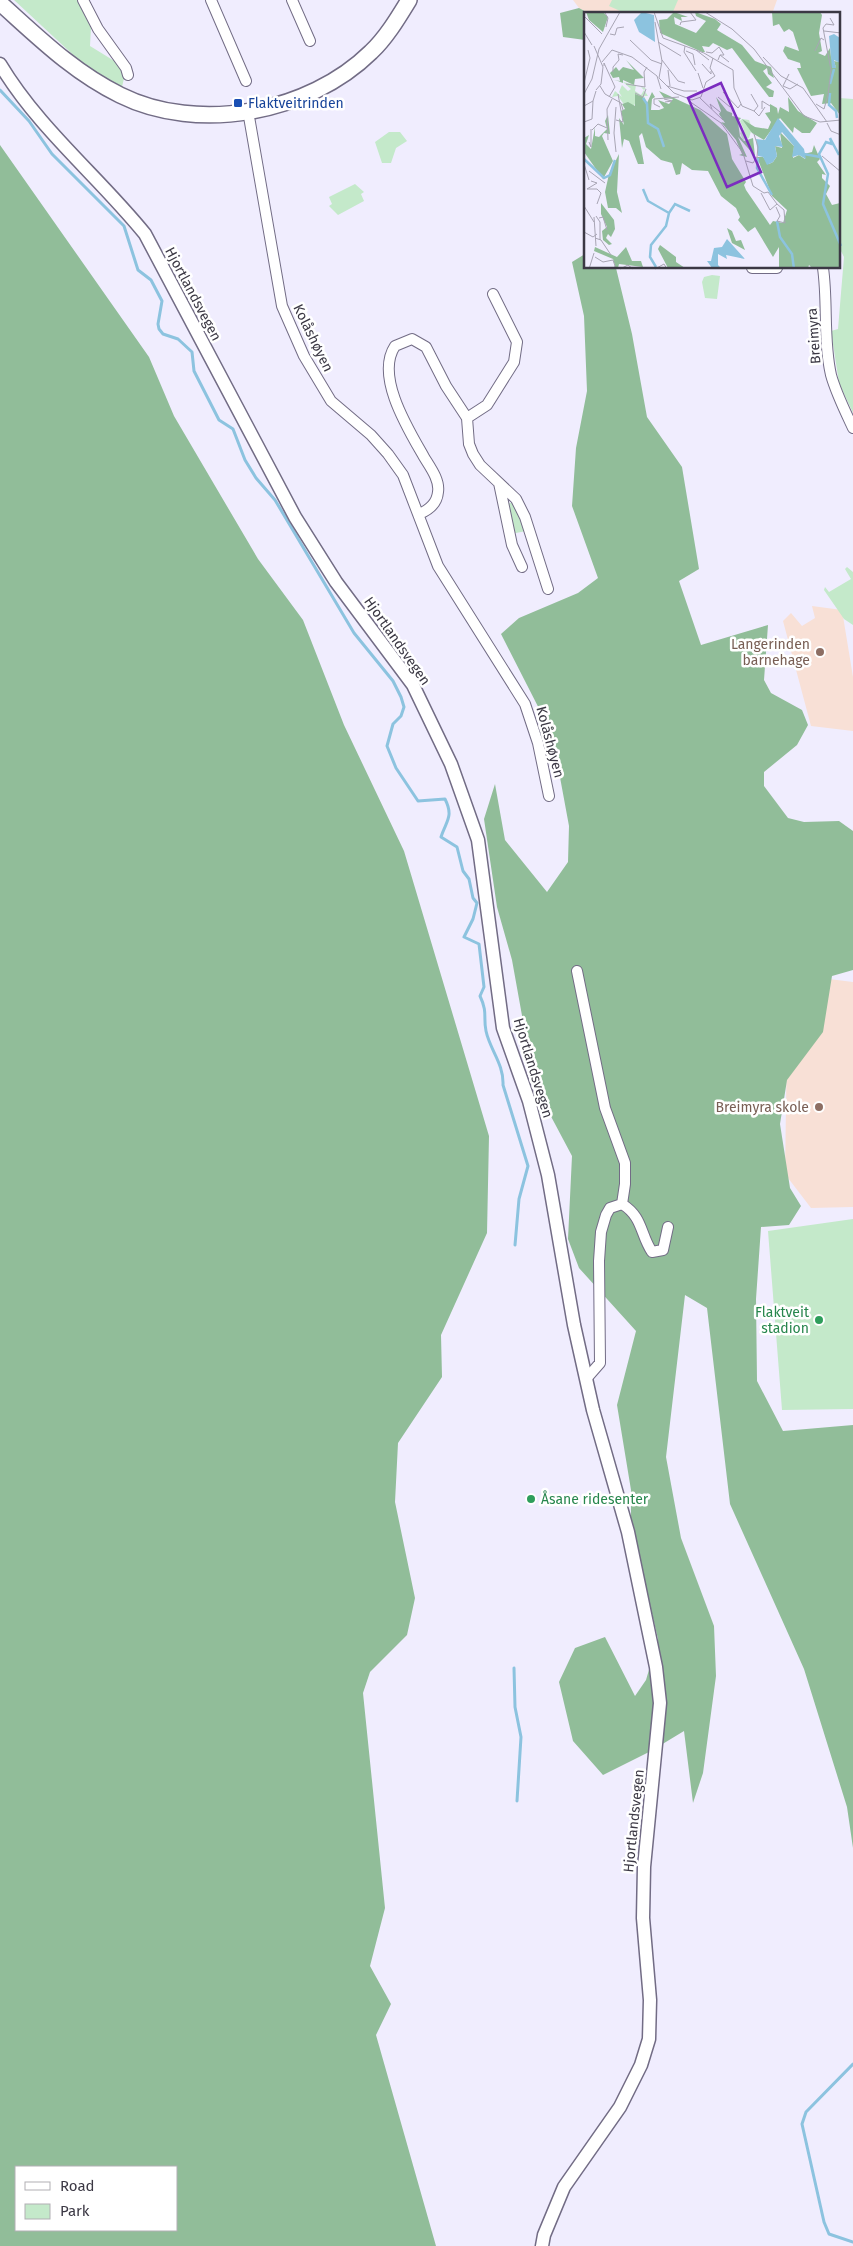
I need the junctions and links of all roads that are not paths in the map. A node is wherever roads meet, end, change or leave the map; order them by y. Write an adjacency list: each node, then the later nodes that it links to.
1 (83, 0): 8 (street)
2 (211, 0): 9 (street)
3 (292, 0): 6 (street)
4 (409, 0): 10 (main road)
5 (0, 3): 10 (main road)
6 (310, 42)
7 (0, 64): 23 (street, Hjortlandsvegen)
8 (128, 75)
9 (246, 82)
10 (248, 112): 16 (street, Kolåshøyen)
11 (823, 269): 14 (street, Breimyra)
12 (493, 294): 13 (street)
13 (467, 418): 15 (street); 16 (street)
14 (853, 428)
15 (499, 483): 17 (street); 18 (street)
16 (419, 514): 19 (street, Kolåshøyen)
17 (522, 567)
18 (548, 589)
19 (549, 796)
20 (577, 971): 21 (street)
21 (622, 1204): 22 (street); 23 (street)
22 (668, 1228)
23 (586, 1379): 24 (street, Hjortlandsvegen)
24 (542, 2246)

